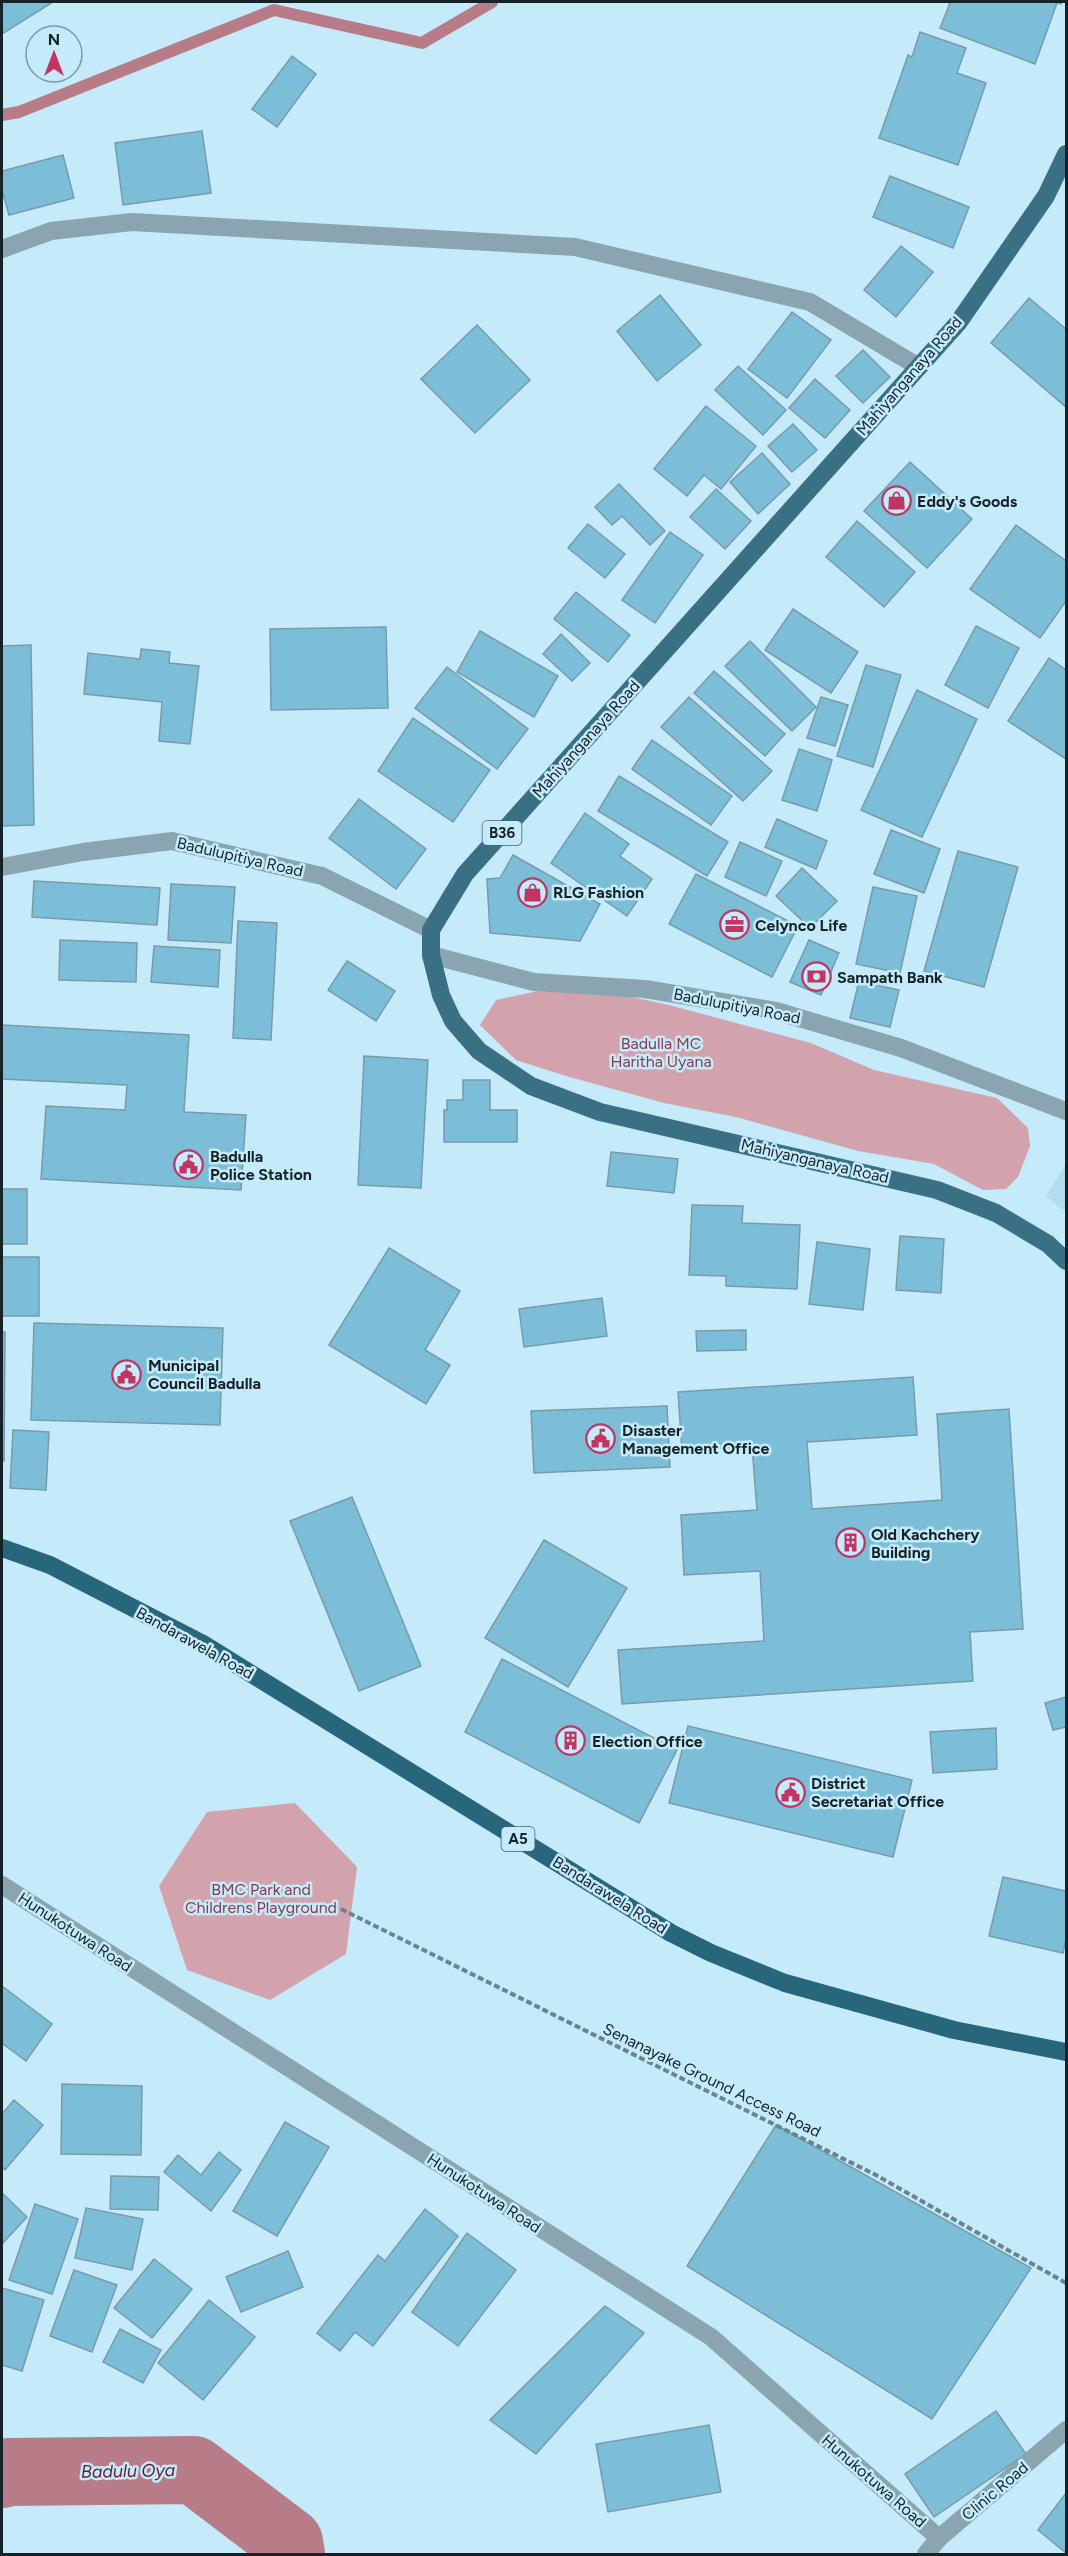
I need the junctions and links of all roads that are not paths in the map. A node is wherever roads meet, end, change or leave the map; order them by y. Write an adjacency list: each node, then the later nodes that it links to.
1 (1066, 154): 3 (main road, Mahiyanganaya Road / B36)
2 (2, 249): 3 (street)
3 (919, 368): 5 (main road, Mahiyanganaya Road / B36)
4 (2, 867): 5 (street, Badulupitiya Road)
5 (432, 930): 6 (main road, Mahiyanganaya Road / B36)
6 (431, 955): 7 (street, Badulupitiya Road); 8 (main road, Mahiyanganaya Road / B36)
7 (1066, 1111)
8 (1066, 1261)
9 (2, 1548): 11 (highway, Bandarawela Road / A5)
10 (2, 1885): 13 (street, Hunukotuwa Road)
11 (1066, 2052)
12 (1066, 2430): 13 (street, Clinic Road)
13 (939, 2538): 14 (street, Clinic Road)
14 (926, 2554)

